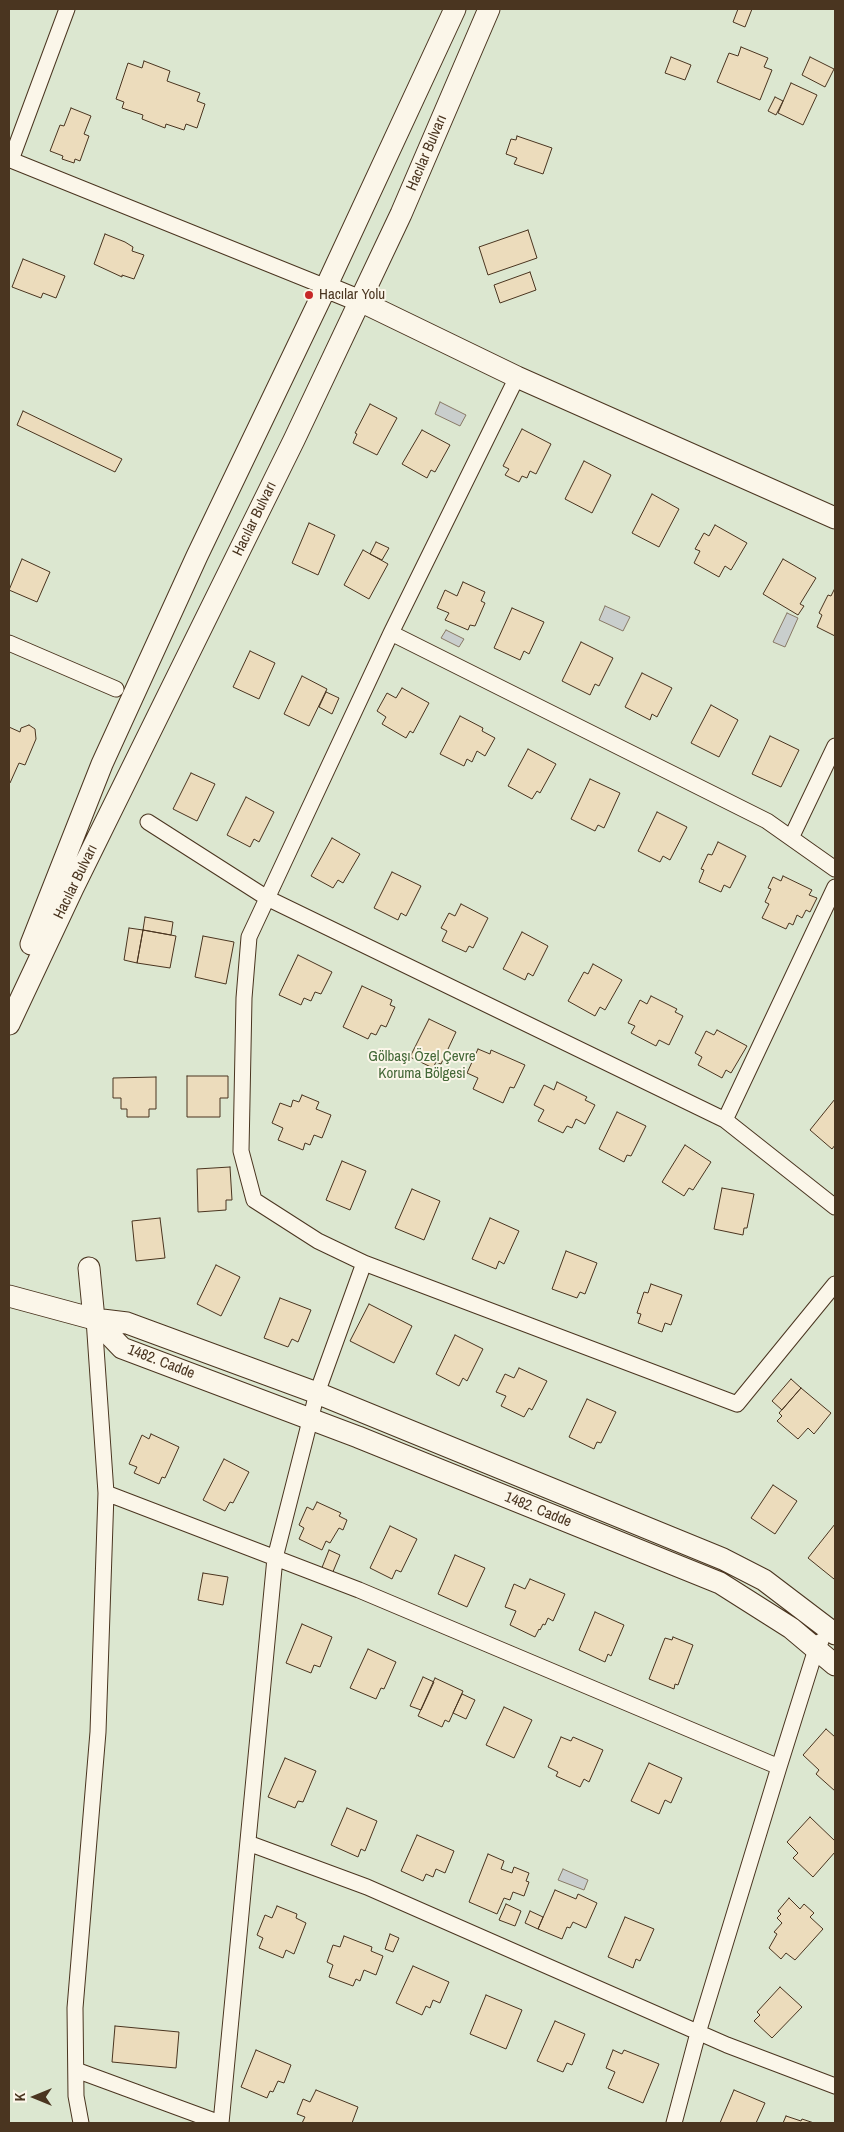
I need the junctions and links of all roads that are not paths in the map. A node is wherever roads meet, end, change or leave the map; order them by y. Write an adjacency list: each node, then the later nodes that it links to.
1 (67, 9): 4 (street)
2 (455, 9): 5 (street, Hacılar Bulvarı)
3 (489, 9): 6 (street, Hacılar Bulvarı)
4 (10, 163): 5 (street)
5 (326, 287): 6 (street); 18 (street, Hacılar Bulvarı)
6 (360, 301): 7 (street); 19 (street, Hacılar Bulvarı)
7 (517, 377): 8 (street); 9 (street)
8 (835, 518)
9 (391, 633): 14 (street); 17 (street)
10 (9, 644): 11 (street)
11 (116, 689)
12 (835, 746): 14 (street)
13 (148, 822): 17 (street)
14 (791, 838): 15 (street)
15 (835, 869)
16 (835, 887): 20 (street)
17 (266, 898): 20 (street); 22 (street)
18 (9, 993)
19 (9, 1024)
20 (725, 1120): 21 (street)
21 (835, 1207)
22 (364, 1263): 24 (street); 27 (street)
23 (89, 1268): 26 (street)
24 (835, 1284)
25 (9, 1296): 26 (street)
26 (94, 1319): 27 (street, 1482. Cadde); 28 (street, 1482. Cadde); 29 (street)
27 (318, 1392): 28 (street); 31 (street, 1482. Cadde)
28 (312, 1421): 30 (street); 32 (street, 1482. Cadde)
29 (106, 1493): 30 (street); 37 (street)
30 (275, 1558): 34 (street); 35 (street)
31 (833, 1630): 32 (street)
32 (816, 1649): 33 (street, 1482. Cadde); 34 (street)
33 (835, 1665)
34 (779, 1767): 36 (street)
35 (248, 1843): 36 (street); 40 (street)
36 (698, 2033): 38 (street); 41 (street)
37 (76, 2070): 39 (street); 40 (street)
38 (835, 2086)
39 (81, 2123)
40 (220, 2123)
41 (674, 2123)

